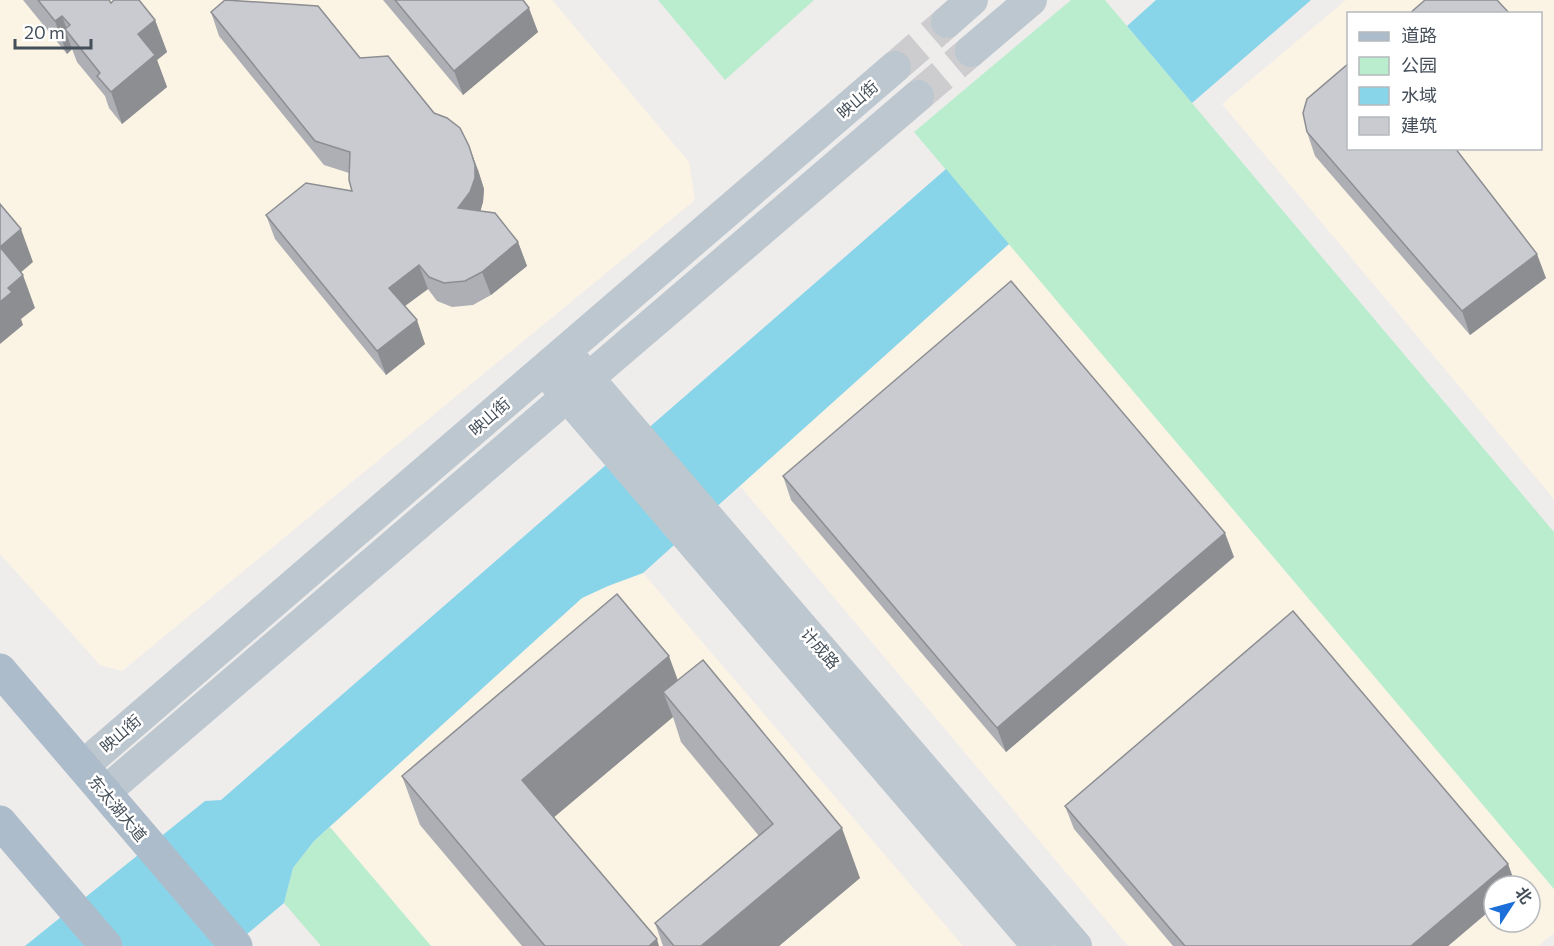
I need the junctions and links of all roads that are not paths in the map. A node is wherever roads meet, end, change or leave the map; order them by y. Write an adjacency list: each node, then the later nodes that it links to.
1 (972, 0): 3 (street)
2 (1031, 0): 4 (street)
3 (947, 22)
4 (971, 51)
5 (895, 67): 7 (street, 映山街)
6 (918, 96): 8 (street)
7 (554, 360): 8 (street, 计成路); 10 (street, 映山街)
8 (578, 388): 11 (street); 15 (street, 计成路); 16 (street, 计成路)
9 (0, 670): 10 (main road, 东太湖大道)
10 (83, 766): 11 (main road, 东太湖大道)
11 (105, 792): 14 (main road, 东太湖大道)
12 (0, 822): 13 (main road)
13 (106, 946)
14 (236, 946)
15 (1038, 946)
16 (1076, 946)

